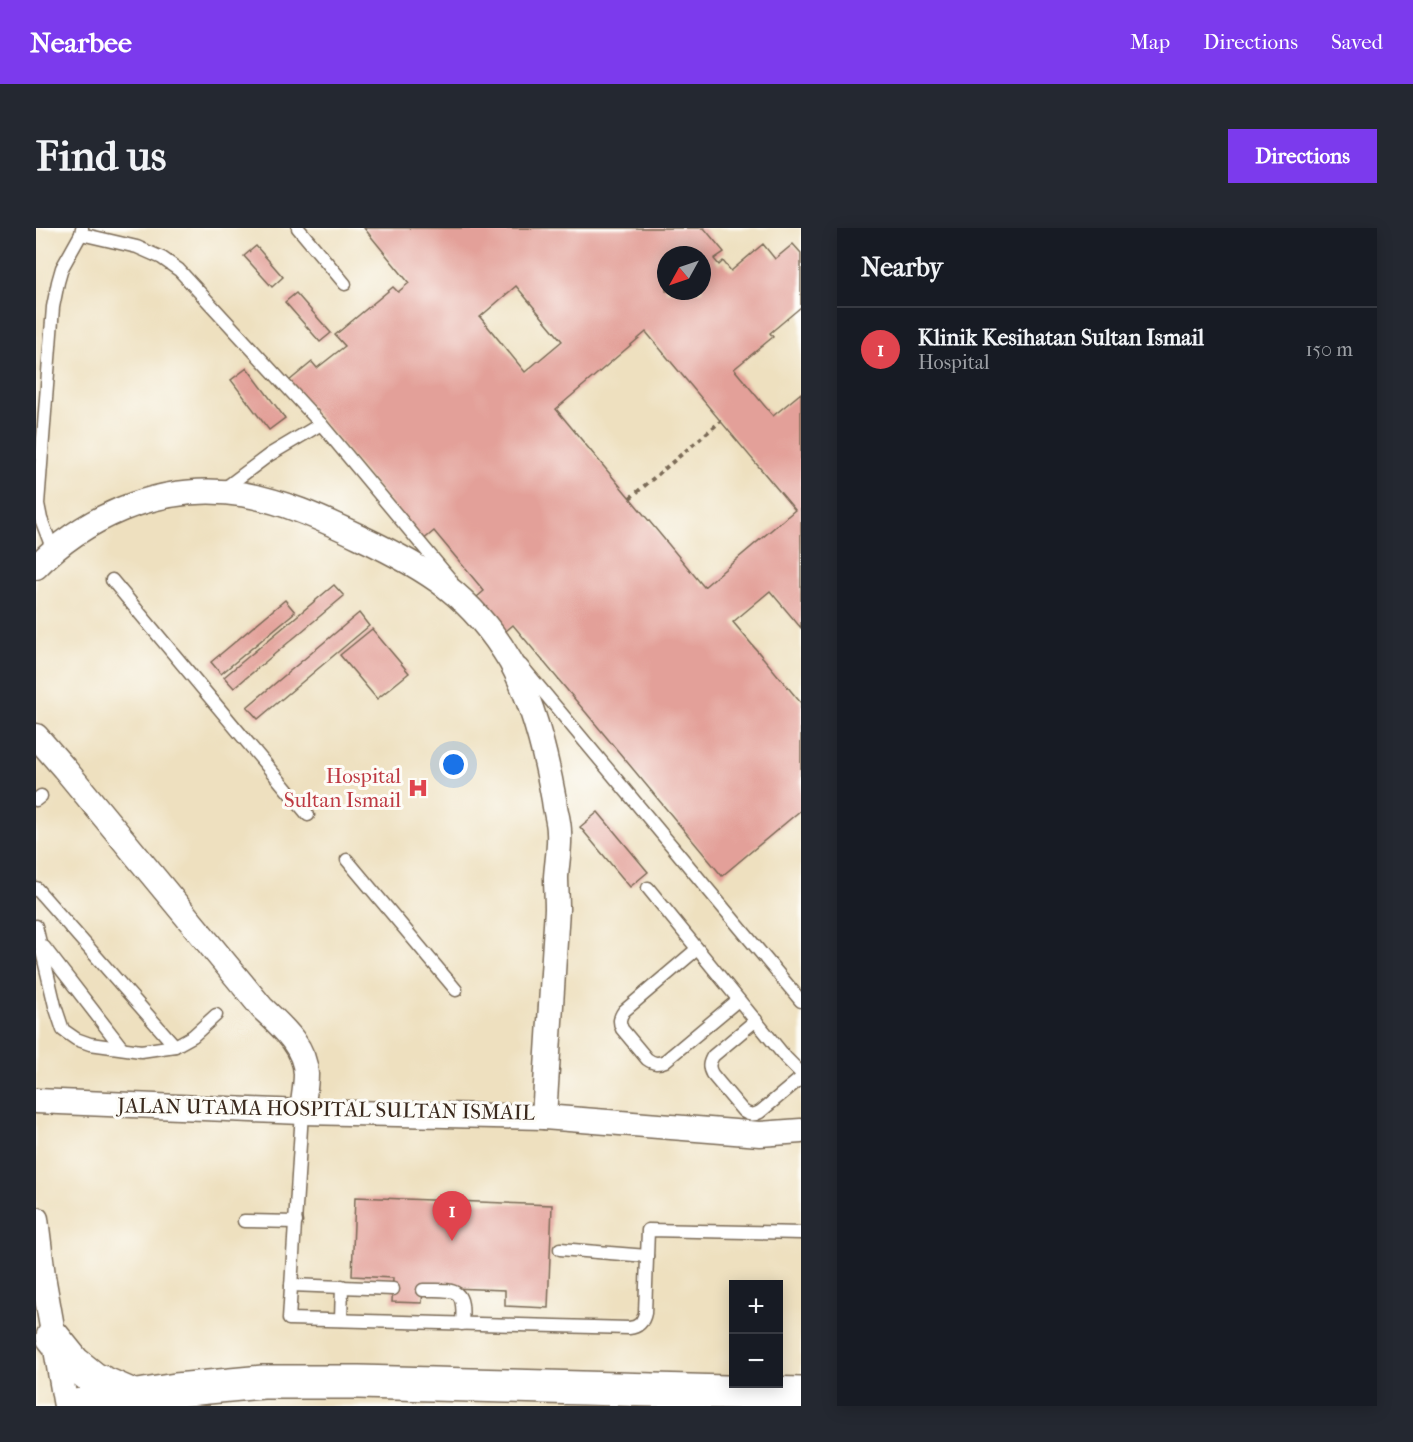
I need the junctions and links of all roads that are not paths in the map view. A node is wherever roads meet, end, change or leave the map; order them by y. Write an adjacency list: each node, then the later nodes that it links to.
1 (298, 228): 3 (lane)
2 (82, 231): 4 (lane); 6 (lane)
3 (345, 284)
4 (321, 424): 5 (lane); 19 (lane)
5 (220, 491): 6 (street, JALAN UTAMA HOSPITAL SULTAN ISMAIL); 28 (street, JALAN UTAMA HOSPITAL SULTAN ISMAIL)
6 (59, 545): 7 (street, JALAN UTAMA HOSPITAL SULTAN ISMAIL)
7 (36, 567)
8 (112, 580): 10 (lane)
9 (36, 736): 27 (street)
10 (308, 815)
11 (347, 860): 17 (lane)
12 (36, 888): 22 (lane)
13 (648, 888): 16 (lane)
14 (36, 926): 15 (lane)
15 (41, 944): 23 (lane); 23 (lane)
16 (697, 949): 18 (lane); 18 (lane)
17 (456, 990)
18 (738, 1000): 21 (lane)
19 (801, 1001)
20 (216, 1015): 22 (lane)
21 (756, 1020): 24 (lane); 29 (lane)
22 (175, 1046): 23 (lane)
23 (122, 1048)
24 (801, 1073)
25 (801, 1078): 29 (lane)
26 (36, 1101): 27 (street, JALAN UTAMA HOSPITAL SULTAN ISMAIL)
27 (302, 1112): 28 (street, JALAN UTAMA HOSPITAL SULTAN ISMAIL); 33 (lane)
28 (544, 1117): 29 (street)
29 (760, 1123): 30 (street)
30 (801, 1131)
31 (36, 1219): 37 (street)
32 (243, 1221): 33 (lane)
33 (296, 1222): 38 (lane)
34 (801, 1233): 36 (lane)
35 (560, 1249): 36 (lane)
36 (647, 1256): 43 (lane)
37 (40, 1277): 44 (street)
38 (291, 1285): 39 (lane); 42 (lane)
39 (342, 1287): 40 (lane); 42 (lane)
40 (393, 1289)
41 (423, 1290): 43 (lane)
42 (341, 1320): 43 (lane)
43 (462, 1324)
44 (53, 1337): 46 (street); 47 (street)
45 (801, 1394): 46 (street)
46 (133, 1396): 48 (street)
47 (66, 1406)
48 (75, 1406)

